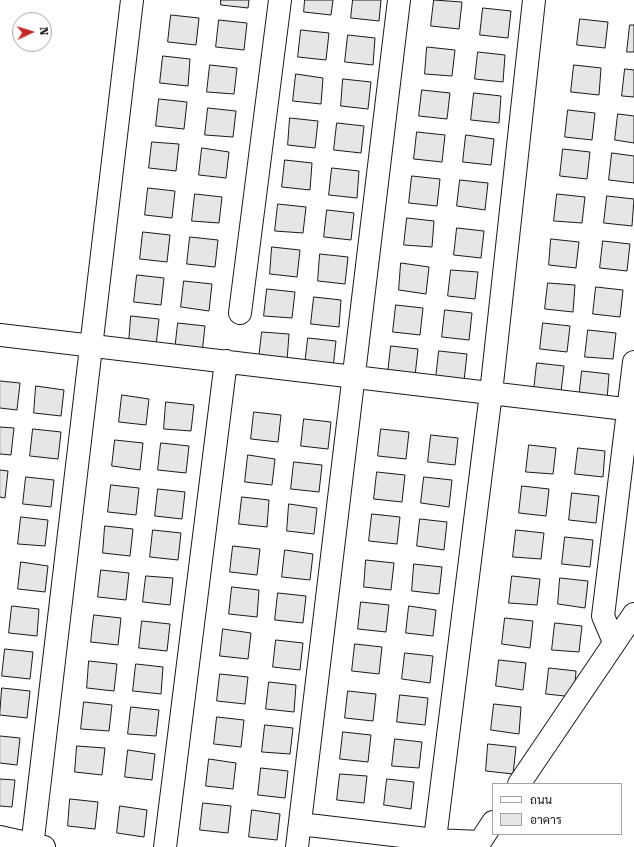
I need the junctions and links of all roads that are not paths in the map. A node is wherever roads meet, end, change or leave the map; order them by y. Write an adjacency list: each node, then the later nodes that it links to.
1 (132, 0): 7 (street)
2 (280, 0): 5 (street)
3 (399, 0): 10 (street)
4 (534, 0): 11 (street)
5 (240, 313)
6 (0, 335): 7 (street)
7 (91, 346): 8 (street); 20 (street)
8 (226, 362): 10 (street); 21 (street)
9 (634, 362): 12 (street)
10 (354, 377): 11 (street); 16 (street)
11 (491, 393): 12 (street); 19 (street)
12 (631, 410): 14 (street)
13 (634, 614): 14 (street)
14 (614, 642): 15 (street)
15 (520, 783)
16 (300, 824): 19 (street); 22 (street)
17 (492, 824): 19 (street)
18 (0, 837): 20 (street)
19 (434, 843)
20 (36, 846)
21 (165, 847)
22 (298, 847)

